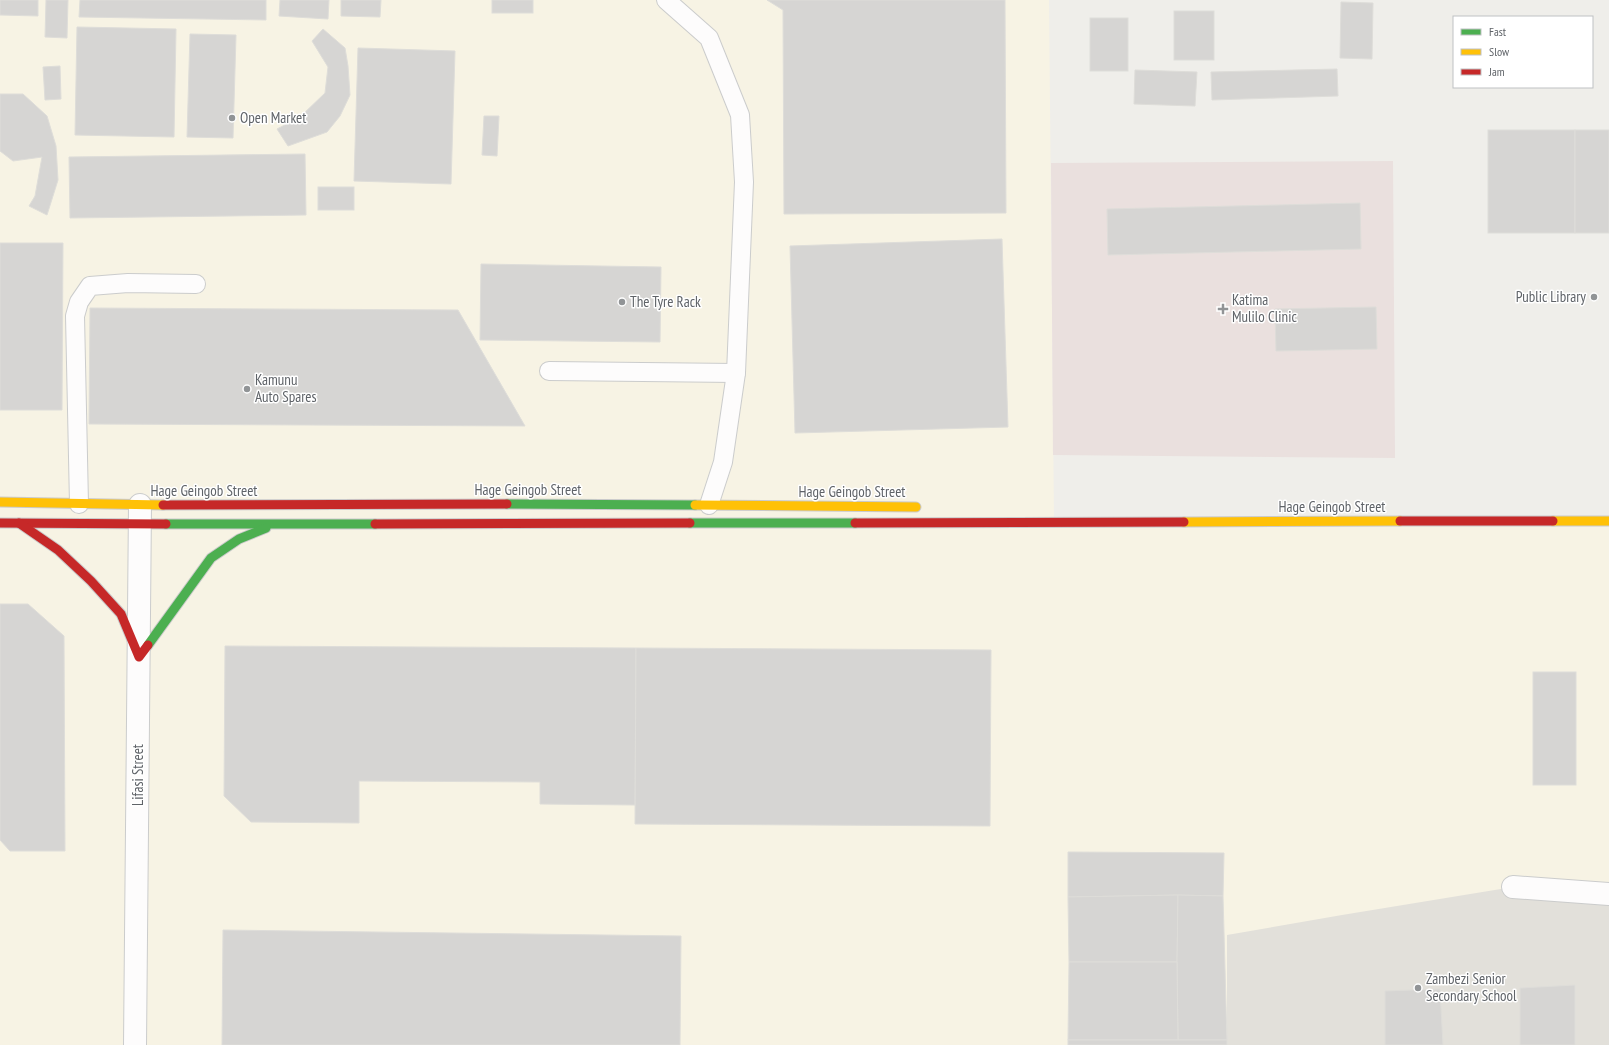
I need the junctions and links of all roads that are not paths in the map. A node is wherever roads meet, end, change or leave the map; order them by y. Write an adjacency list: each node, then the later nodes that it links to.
1 (666, 0): 4 (lane)
2 (196, 284): 6 (lane)
3 (549, 371): 4 (lane)
4 (736, 373): 7 (lane)
5 (0, 502): 6 (street, Hage Geingob Street)
6 (79, 504): 10 (street, Hage Geingob Street)
7 (709, 505): 8 (street, Hage Geingob Street); 10 (street, Hage Geingob Street)
8 (929, 508)
9 (976, 513): 12 (street, Hage Geingob Street)
10 (140, 515): 14 (street, Hage Geingob Street); 15 (street, Hage Geingob Street); 16 (street, Lifasi Street)
11 (1609, 521): 12 (street, Hage Geingob Street)
12 (1054, 522): 15 (street, Hage Geingob Street)
13 (0, 523): 14 (street, Hage Geingob Street)
14 (19, 523): 16 (street)
15 (278, 524): 16 (street)
16 (139, 657): 19 (street, Lifasi Street)
17 (1513, 887): 18 (street)
18 (1609, 894)
19 (135, 1045)

